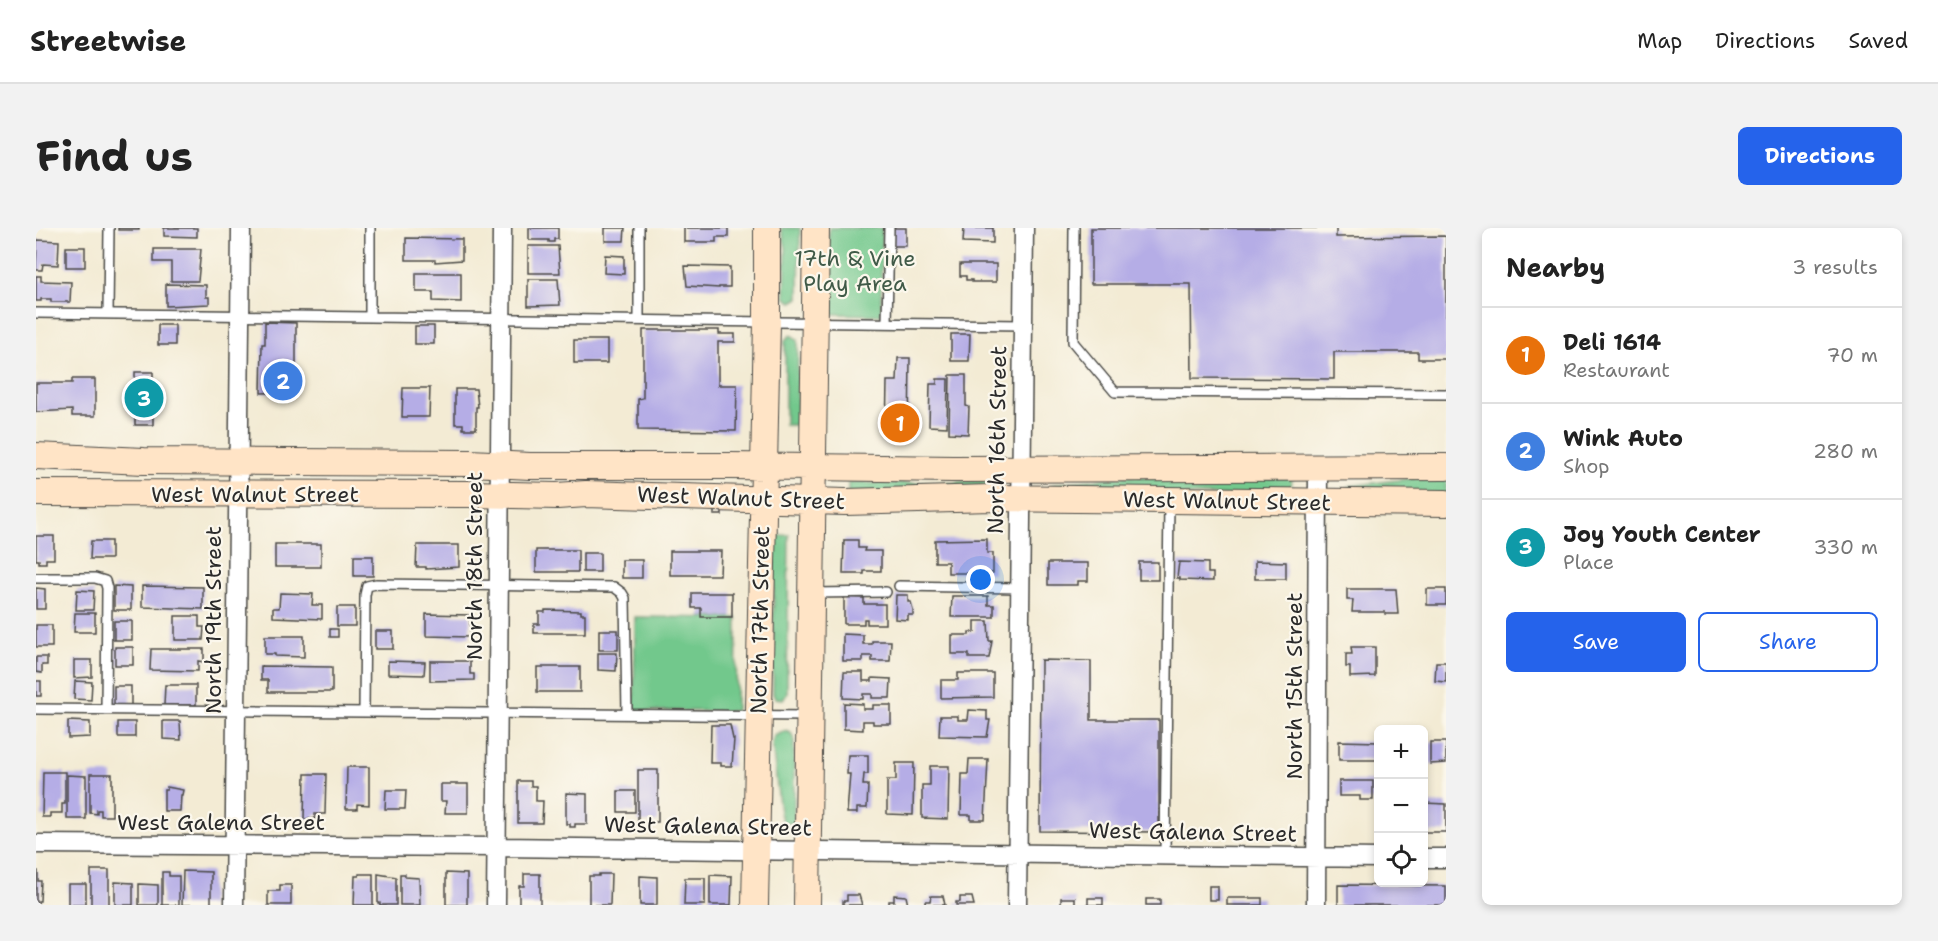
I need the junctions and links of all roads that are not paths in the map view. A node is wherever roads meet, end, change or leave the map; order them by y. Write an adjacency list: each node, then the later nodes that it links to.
1 (109, 228): 12 (lane)
2 (241, 228): 13 (street, North 19th Street)
3 (370, 228): 14 (lane)
4 (502, 228): 15 (street, North 18th Street)
5 (639, 228): 16 (lane)
6 (766, 228): 17 (main road, North 17th Street)
7 (816, 228): 18 (main road)
8 (889, 228): 19 (lane)
9 (1024, 228): 20 (street, North 16th Street)
10 (1074, 228): 21 (lane)
11 (36, 313): 12 (lane)
12 (108, 314): 13 (lane)
13 (240, 316): 14 (lane); 23 (street, North 19th Street)
14 (370, 317): 15 (lane)
15 (501, 318): 16 (lane); 24 (street, North 18th Street)
16 (639, 320): 17 (lane)
17 (767, 321): 18 (lane); 25 (main road, North 17th Street)
18 (815, 321): 19 (lane); 26 (main road)
19 (887, 323): 20 (lane)
20 (1023, 325): 29 (street, North 16th Street)
21 (1446, 394)
22 (36, 456): 23 (main road, West Walnut Street)
23 (238, 461): 24 (main road, West Walnut Street); 31 (street, North 19th Street)
24 (499, 465): 25 (main road, West Walnut Street); 32 (street, North 18th Street)
25 (763, 467): 26 (main road, West Walnut Street); 34 (main road, North 17th Street)
26 (813, 467): 29 (main road, West Walnut Street); 35 (main road)
27 (1446, 467): 28 (main road, West Walnut Street)
28 (1318, 468): 29 (main road, West Walnut Street); 37 (street, North 15th Street)
29 (1021, 469): 33 (street, North 16th Street)
30 (36, 493): 31 (main road, West Walnut Street)
31 (237, 494): 32 (main road, West Walnut Street); 47 (street, North 19th Street)
32 (498, 495): 34 (main road, West Walnut Street); 40 (street, North 18th Street)
33 (1021, 498): 35 (main road, West Walnut Street); 36 (main road, West Walnut Street); 42 (street, North 16th Street)
34 (762, 499): 35 (main road, West Walnut Street); 51 (main road, North 17th Street)
35 (813, 500): 44 (main road)
36 (1169, 500): 37 (main road, West Walnut Street); 59 (lane)
37 (1318, 502): 38 (main road, West Walnut Street); 60 (street, North 15th Street)
38 (1446, 503)
39 (36, 579): 46 (lane)
40 (498, 585): 48 (lane); 49 (lane); 50 (street, North 18th Street)
41 (899, 586): 42 (lane)
42 (1019, 588): 58 (street, North 16th Street)
43 (886, 592): 44 (lane)
44 (811, 593): 52 (main road)
45 (36, 709): 46 (lane)
46 (106, 710): 47 (lane)
47 (236, 711): 48 (lane); 54 (street, North 19th Street)
48 (364, 712): 50 (lane)
49 (627, 713): 50 (lane); 51 (lane)
50 (497, 714): 55 (street, North 18th Street)
51 (758, 716): 52 (lane); 56 (main road, North 17th Street)
52 (810, 716): 57 (main road)
53 (36, 844): 54 (street, West Galena Street)
54 (233, 846): 55 (street, West Galena Street); 64 (street, North 19th Street)
55 (496, 847): 56 (street, West Galena Street); 65 (street, North 18th Street)
56 (756, 851): 57 (street, West Galena Street); 66 (main road, North 17th Street)
57 (808, 852): 58 (street, West Galena Street); 67 (main road)
58 (1017, 854): 59 (street, West Galena Street); 68 (street, North 16th Street)
59 (1165, 855): 60 (street, West Galena Street)
60 (1317, 857): 61 (street, West Galena Street); 69 (street, North 15th Street)
61 (1374, 858)
62 (1428, 858): 63 (street)
63 (1446, 858)
64 (234, 905)
65 (496, 905)
66 (755, 905)
67 (807, 905)
68 (1017, 905)
69 (1316, 905)

